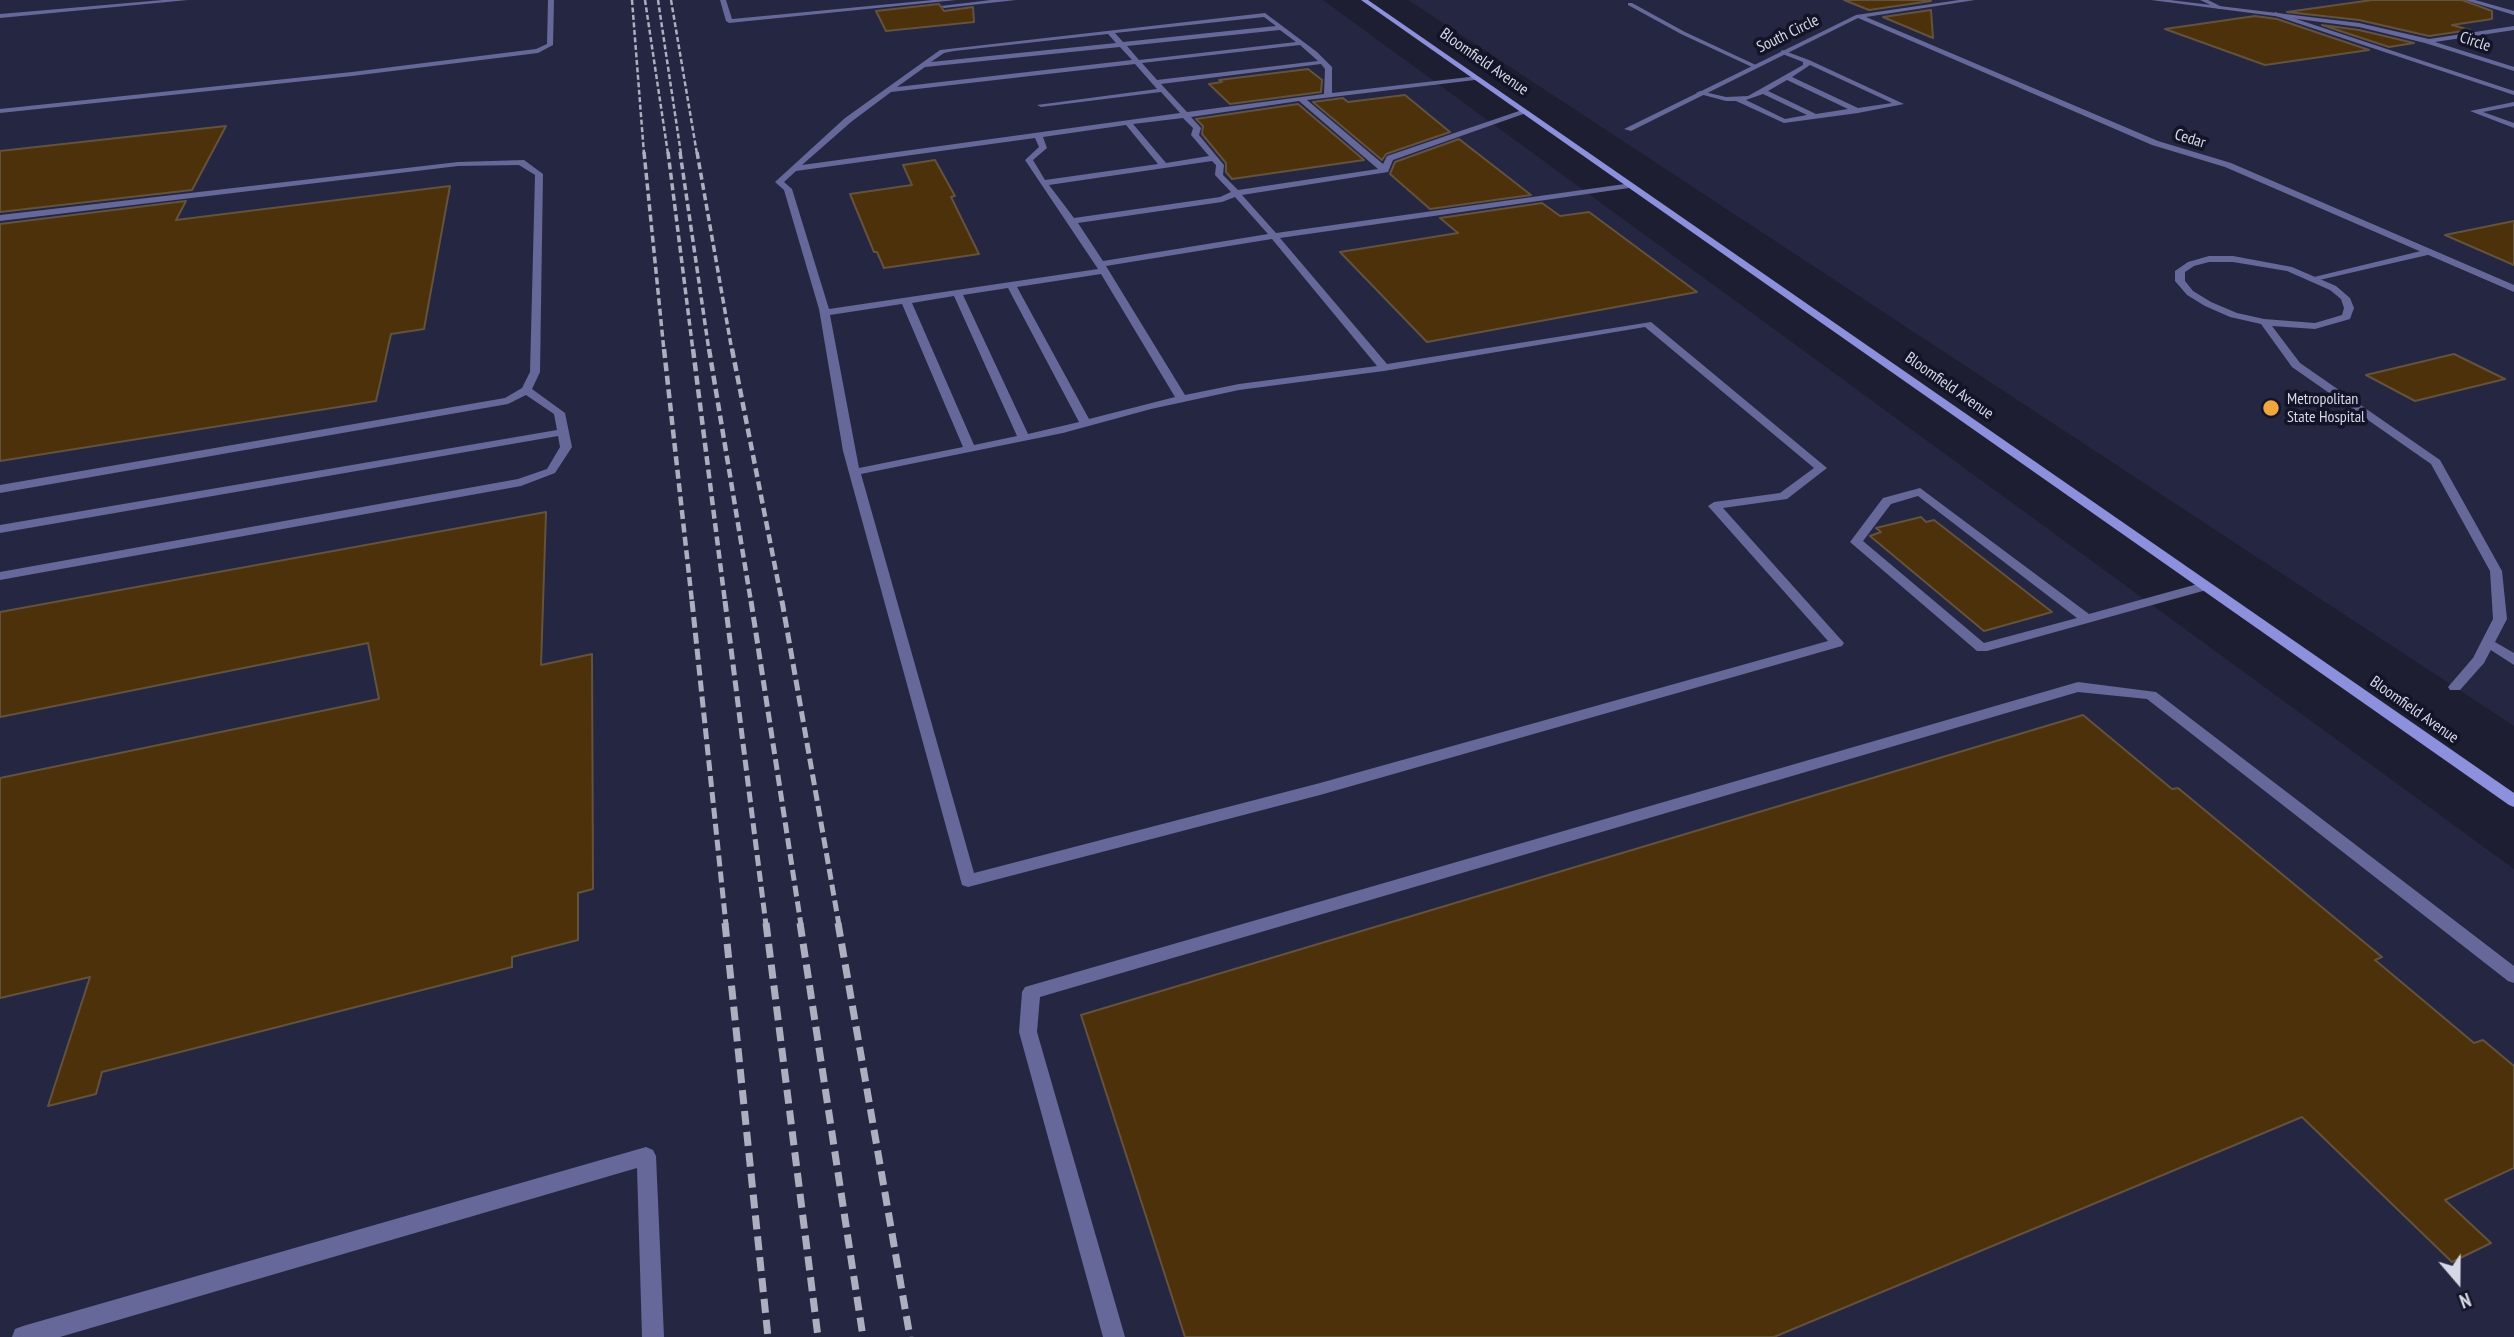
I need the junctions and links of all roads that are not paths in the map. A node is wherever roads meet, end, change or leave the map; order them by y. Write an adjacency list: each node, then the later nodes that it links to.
1 (186, 0): 15 (street)
2 (551, 0): 44 (street)
3 (723, 0): 4 (street)
4 (953, 0)
5 (1013, 0): 17 (street)
6 (1364, 0): 32 (main road, Bloomfield Avenue)
7 (1972, 0): 16 (street, South Circle)
8 (2154, 0): 12 (street)
9 (2203, 0): 12 (street)
10 (2468, 0): 13 (street)
11 (1630, 4): 29 (street)
12 (2221, 8): 14 (street)
13 (2514, 13)
14 (2275, 14): 21 (street); 38 (street)
15 (0, 16)
16 (1857, 16): 24 (street, South Circle); 63 (street, Cedar)
17 (821, 19)
18 (1280, 27): 20 (street); 22 (street); 23 (street)
19 (2514, 28): 21 (street)
20 (1111, 33): 23 (street); 28 (street)
21 (2427, 41): 30 (street, Circle)
22 (1301, 43): 26 (street); 27 (street)
23 (1123, 46): 27 (street); 28 (street)
24 (1782, 52): 25 (street); 29 (street, South Circle)
25 (1807, 61): 31 (street); 45 (street)
26 (1323, 62): 33 (street); 39 (street)
27 (1138, 63): 33 (street); 34 (street)
28 (925, 65): 34 (street)
29 (1754, 66): 37 (street, South Circle)
30 (2514, 69)
31 (1787, 77): 36 (street); 45 (street)
32 (1475, 78): 39 (street); 46 (main road, Bloomfield Avenue)
33 (1156, 82): 35 (street)
34 (890, 90): 55 (street)
35 (1163, 90): 43 (street); 47 (street)
36 (1763, 91): 41 (street); 48 (street)
37 (1700, 93): 41 (street); 51 (street, South Circle)
38 (2514, 93)
39 (1328, 96): 40 (street)
40 (1301, 99): 47 (street); 56 (street)
41 (1739, 100): 48 (street)
42 (2514, 104): 50 (street)
43 (1041, 105)
44 (0, 111)
45 (1858, 111): 48 (street)
46 (1525, 112): 56 (street); 58 (main road, Bloomfield Avenue)
47 (1186, 115): 49 (street); 53 (street)
48 (1816, 117)
49 (1128, 123): 52 (street); 54 (street)
50 (2514, 127)
51 (1628, 129)
52 (1038, 135): 55 (street); 57 (street)
53 (1214, 158): 54 (street); 59 (street)
54 (1164, 166): 57 (street)
55 (794, 169): 70 (street)
56 (1385, 170): 59 (street)
57 (1044, 183): 61 (street)
58 (1629, 184): 62 (street); 83 (main road, Bloomfield Avenue)
59 (1236, 193): 61 (street); 62 (street)
60 (0, 218): 73 (street)
61 (1072, 221): 64 (street)
62 (1274, 236): 64 (street); 72 (street)
63 (2429, 253): 65 (street); 67 (street, Cedar)
64 (1102, 267): 66 (street); 74 (street)
65 (2315, 278): 71 (street); 71 (street)
66 (1011, 285): 68 (street); 75 (street)
67 (2514, 289)
68 (957, 293): 69 (street); 77 (street)
69 (906, 301): 70 (street); 78 (street)
70 (824, 313): 79 (street)
71 (2263, 322): 85 (street)
72 (1384, 368): 74 (street); 79 (street)
73 (526, 390): 76 (street); 80 (street)
74 (1182, 399): 75 (street)
75 (1085, 423): 77 (street)
76 (563, 432): 81 (street); 82 (street)
77 (1024, 438): 78 (street)
78 (969, 447): 79 (street)
79 (855, 472)
80 (0, 489)
81 (0, 528)
82 (0, 576)
83 (2205, 586): 84 (street); 88 (main road, Bloomfield Avenue)
84 (2087, 619): 84 (street)
85 (2488, 642): 86 (street); 87 (street)
86 (2514, 660)
87 (2455, 687)
88 (2513, 800)
89 (2514, 976): 92 (street)
90 (23, 1337): 91 (street)
91 (653, 1337)
92 (1114, 1337)

